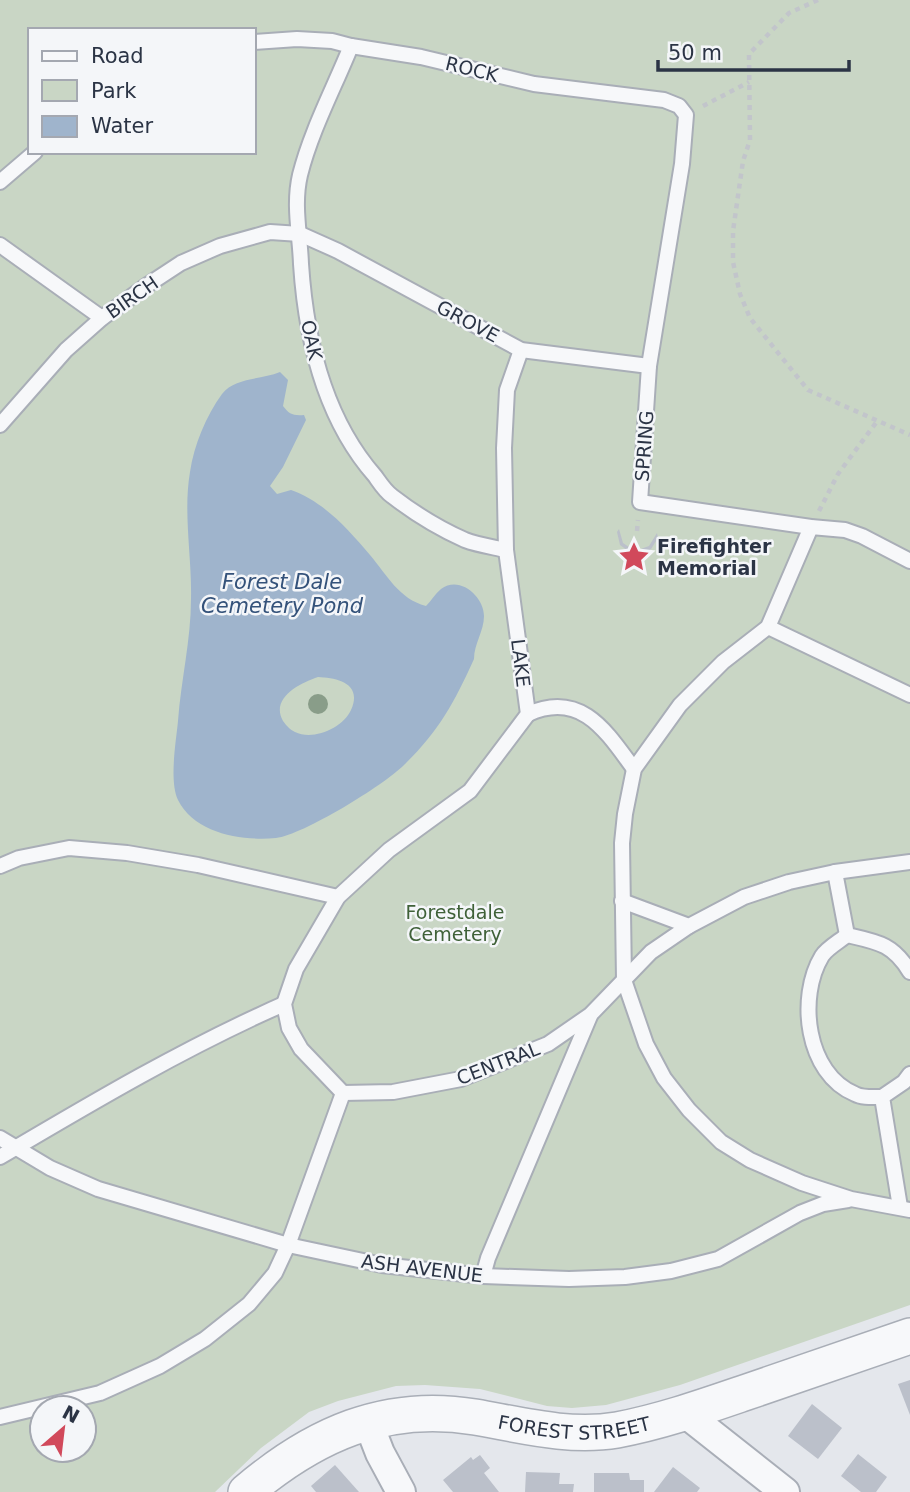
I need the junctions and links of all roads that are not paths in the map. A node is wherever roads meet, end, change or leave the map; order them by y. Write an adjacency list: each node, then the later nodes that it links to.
1 (256, 42): 2 (lane, ROCK)
2 (351, 46): 3 (lane, ROCK); 6 (lane, OAK)
3 (686, 115): 10 (lane, SPRING)
4 (33, 154): 5 (lane)
5 (0, 182)
6 (300, 234): 8 (lane, BIRCH); 9 (lane, GROVE); 13 (lane, OAK)
7 (0, 244): 8 (lane)
8 (102, 318): 11 (lane, BIRCH)
9 (522, 349): 10 (lane, GROVE); 13 (lane, LAKE)
10 (649, 366): 12 (lane, SPRING)
11 (0, 425)
12 (811, 527): 14 (lane, SPRING); 15 (lane)
13 (506, 550): 17 (lane, LAKE)
14 (910, 561)
15 (768, 627): 16 (lane); 18 (lane)
16 (910, 695)
17 (528, 714): 18 (lane); 22 (lane, LAKE)
18 (634, 769): 23 (lane)
19 (910, 862): 21 (lane, CENTRAL)
20 (0, 866): 22 (lane)
21 (835, 872): 24 (lane, CENTRAL); 25 (lane)
22 (338, 897): 28 (lane, LAKE)
23 (622, 901): 24 (lane); 27 (lane)
24 (689, 926): 27 (lane, CENTRAL)
25 (847, 936): 26 (lane); 32 (lane)
26 (910, 972)
27 (624, 979): 29 (lane, CENTRAL); 36 (lane)
28 (284, 1004): 31 (lane); 34 (lane)
29 (590, 1015): 31 (lane, CENTRAL); 39 (lane)
30 (910, 1074): 32 (lane)
31 (343, 1093): 38 (lane)
32 (882, 1097): 37 (lane)
33 (0, 1138): 34 (lane, ASH AVENUE)
34 (17, 1147): 35 (lane); 38 (lane, ASH AVENUE)
35 (0, 1157)
36 (851, 1199): 37 (lane); 39 (lane, ASH AVENUE)
37 (907, 1206)
38 (288, 1245): 39 (lane, ASH AVENUE); 42 (lane)
39 (483, 1276)
40 (910, 1336): 41 (street, FOREST STREET)
41 (685, 1413): 43 (street, FOREST STREET); 46 (street)
42 (0, 1417)
43 (368, 1422): 44 (street, FOREST STREET); 45 (street)
44 (246, 1492)
45 (401, 1492)
46 (785, 1492)

